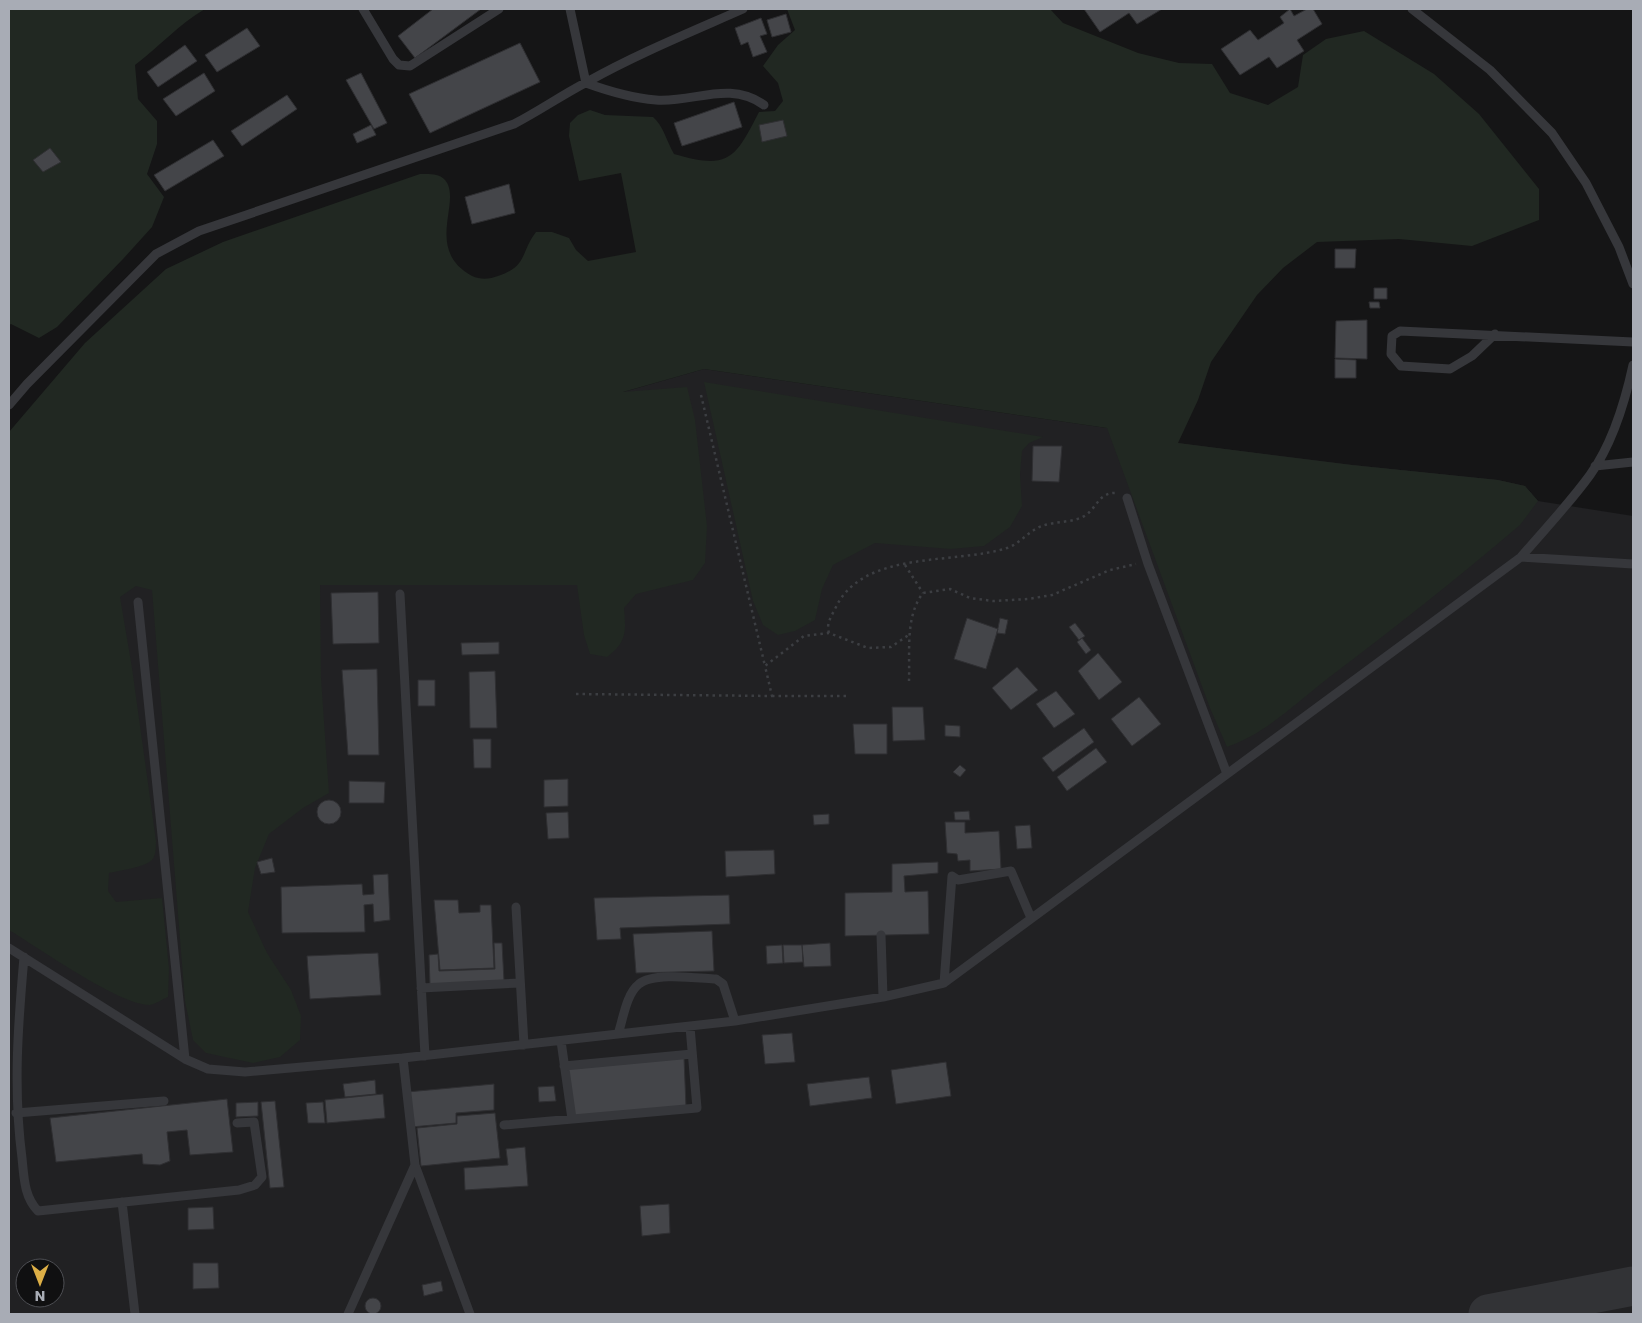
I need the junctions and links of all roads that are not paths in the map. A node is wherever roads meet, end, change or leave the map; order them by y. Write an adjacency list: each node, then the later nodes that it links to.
1 (362, 9): 2 (lane)
2 (498, 9)
3 (570, 9): 7 (lane)
4 (576, 9): 7 (lane)
5 (743, 9): 8 (lane)
6 (1412, 9): 10 (lane)
7 (573, 19): 8 (lane)
8 (586, 82): 9 (lane); 14 (lane)
9 (764, 105)
10 (1633, 284)
11 (1494, 334): 11 (lane); 12 (lane)
12 (1633, 342)
13 (1633, 365): 16 (lane)
14 (9, 405)
15 (1633, 462): 16 (lane)
16 (1595, 466): 18 (lane)
17 (1126, 498): 22 (lane)
18 (1521, 557): 19 (lane); 22 (lane)
19 (1633, 564)
20 (400, 594): 30 (lane)
21 (138, 602): 40 (lane)
22 (1227, 774): 24 (lane)
23 (516, 906): 28 (lane)
24 (1031, 918): 29 (lane); 29 (lane)
25 (881, 935): 31 (lane)
26 (9, 948): 27 (lane)
27 (24, 956): 40 (lane); 43 (lane)
28 (520, 984): 30 (lane); 36 (lane)
29 (944, 984): 31 (lane)
30 (421, 988): 38 (lane)
31 (883, 997): 32 (lane)
32 (735, 1021): 33 (lane); 34 (lane)
33 (690, 1026): 34 (lane); 37 (lane)
34 (618, 1034): 35 (lane)
35 (560, 1041): 36 (lane); 41 (lane)
36 (524, 1045): 38 (lane)
37 (692, 1054): 41 (lane); 44 (lane)
38 (425, 1056): 39 (lane)
39 (403, 1058): 40 (lane); 47 (lane)
40 (185, 1059)
41 (564, 1066): 44 (lane)
42 (164, 1101): 43 (lane)
43 (16, 1113): 48 (lane)
44 (572, 1119): 46 (lane)
45 (237, 1122): 48 (lane)
46 (504, 1125)
47 (415, 1165): 50 (lane); 51 (lane)
48 (122, 1202): 49 (lane)
49 (135, 1314)
50 (348, 1314)
51 (470, 1314)

